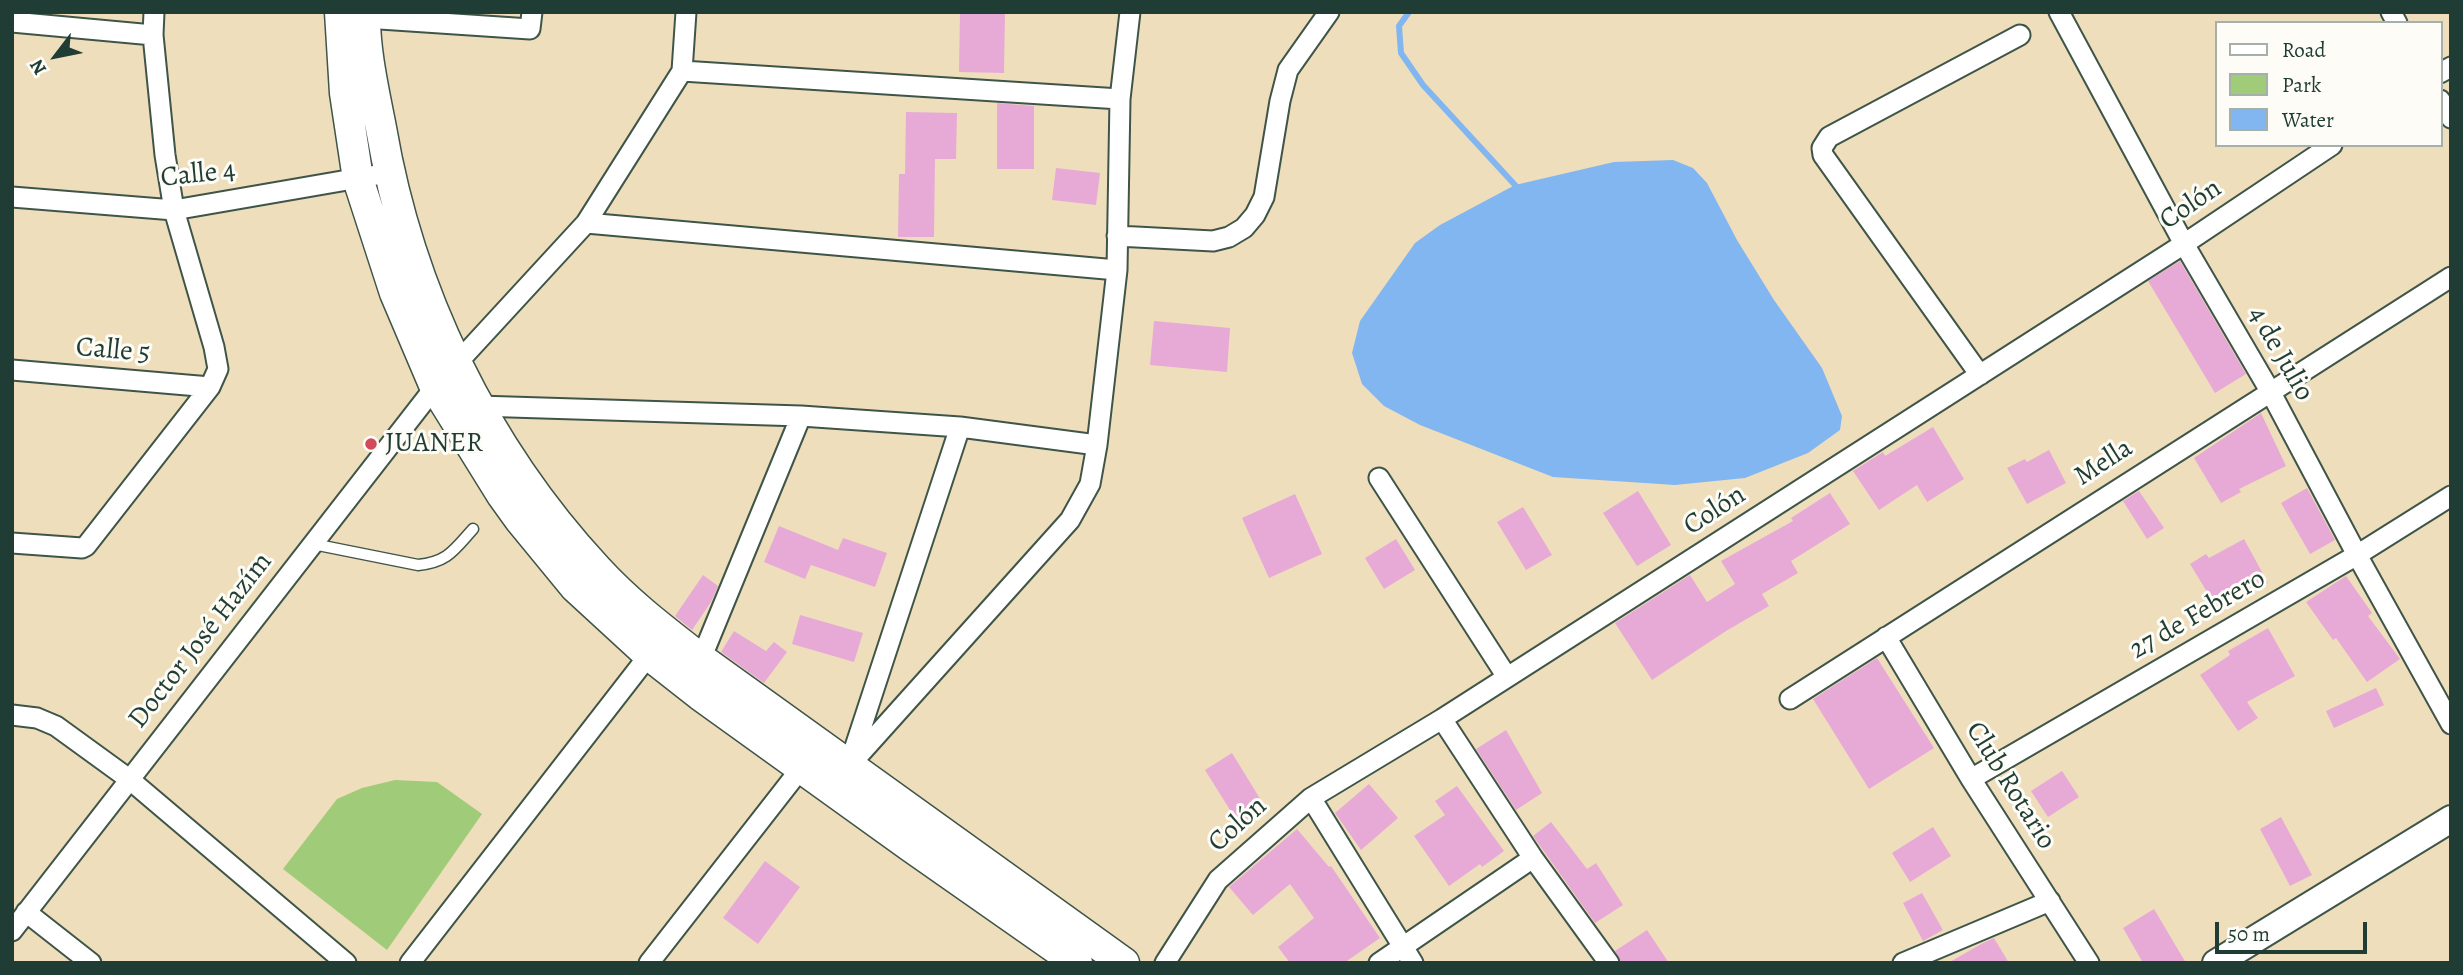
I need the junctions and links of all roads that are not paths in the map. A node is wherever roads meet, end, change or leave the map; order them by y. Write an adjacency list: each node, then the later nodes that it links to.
1 (154, 12): 9 (street)
2 (532, 12): 7 (street)
3 (685, 12): 11 (street)
4 (1130, 12): 12 (street)
5 (1329, 12): 19 (street)
6 (2059, 12): 20 (street, 4 de Julio)
7 (357, 14): 14 (main road); 15 (main road)
8 (12, 22): 9 (street)
9 (153, 35): 17 (street)
10 (2020, 35): 25 (street)
11 (682, 71): 12 (street); 18 (street, Doctor José Hazím)
12 (1120, 99): 19 (street)
13 (2329, 147): 20 (street, Colón)
14 (388, 173): 15 (street, Calle 4); 23 (main road)
15 (358, 179): 17 (street, Calle 4); 27 (main road)
16 (12, 197): 17 (street, Calle 4)
17 (174, 210): 26 (street)
18 (586, 223): 21 (street); 23 (street, Doctor José Hazím)
19 (1118, 236): 21 (street)
20 (2184, 244): 25 (street, Colón); 28 (street, 4 de Julio)
21 (1117, 270): 32 (street)
22 (2451, 276): 28 (street, Mella)
23 (457, 365): 27 (street, Doctor José Hazím); 29 (main road)
24 (12, 370): 26 (street, Calle 5)
25 (1980, 375): 42 (street, Colón)
26 (210, 387): 36 (street)
27 (435, 387): 37 (street, Doctor José Hazím); 40 (main road)
28 (2270, 391): 38 (street, 4 de Julio); 39 (street, Mella)
29 (478, 406): 30 (street); 41 (main road)
30 (801, 416): 31 (street); 41 (street)
31 (960, 427): 32 (street); 47 (street)
32 (1097, 445): 47 (street)
33 (1379, 478): 42 (street)
34 (2451, 496): 38 (street, 27 de Febrero)
35 (473, 529): 37 (lane)
36 (12, 543)
37 (313, 544): 49 (street, Doctor José Hazím)
38 (2357, 555): 46 (street, 4 de Julio); 50 (street, 27 de Febrero)
39 (1886, 637): 43 (street, Mella); 50 (street, Club Rotario)
40 (649, 655): 48 (main road); 60 (street)
41 (701, 659): 47 (main road)
42 (1507, 677): 45 (street, Colón)
43 (1790, 699)
44 (12, 715): 49 (street)
45 (1443, 719): 51 (street, Colón); 53 (street)
46 (2451, 724)
47 (849, 766): 63 (main road)
48 (802, 767): 61 (street); 62 (main road)
49 (130, 779): 55 (street, Doctor José Hazím); 59 (street)
50 (1971, 779): 54 (street, Club Rotario)
51 (1311, 798): 57 (street); 64 (street, Colón)
52 (2451, 819): 69 (main road)
53 (1532, 858): 57 (street); 66 (street)
54 (2050, 901): 67 (street); 68 (street, Club Rotario)
55 (26, 912): 56 (street, Doctor José Hazím); 58 (street)
56 (12, 931)
57 (1408, 955): 65 (street)
58 (91, 963)
59 (346, 963)
60 (410, 963)
61 (649, 963)
62 (1077, 963)
63 (1124, 963)
64 (1165, 963)
65 (1379, 963)
66 (1609, 963)
67 (1903, 963)
68 (2089, 963)
69 (2216, 963)

